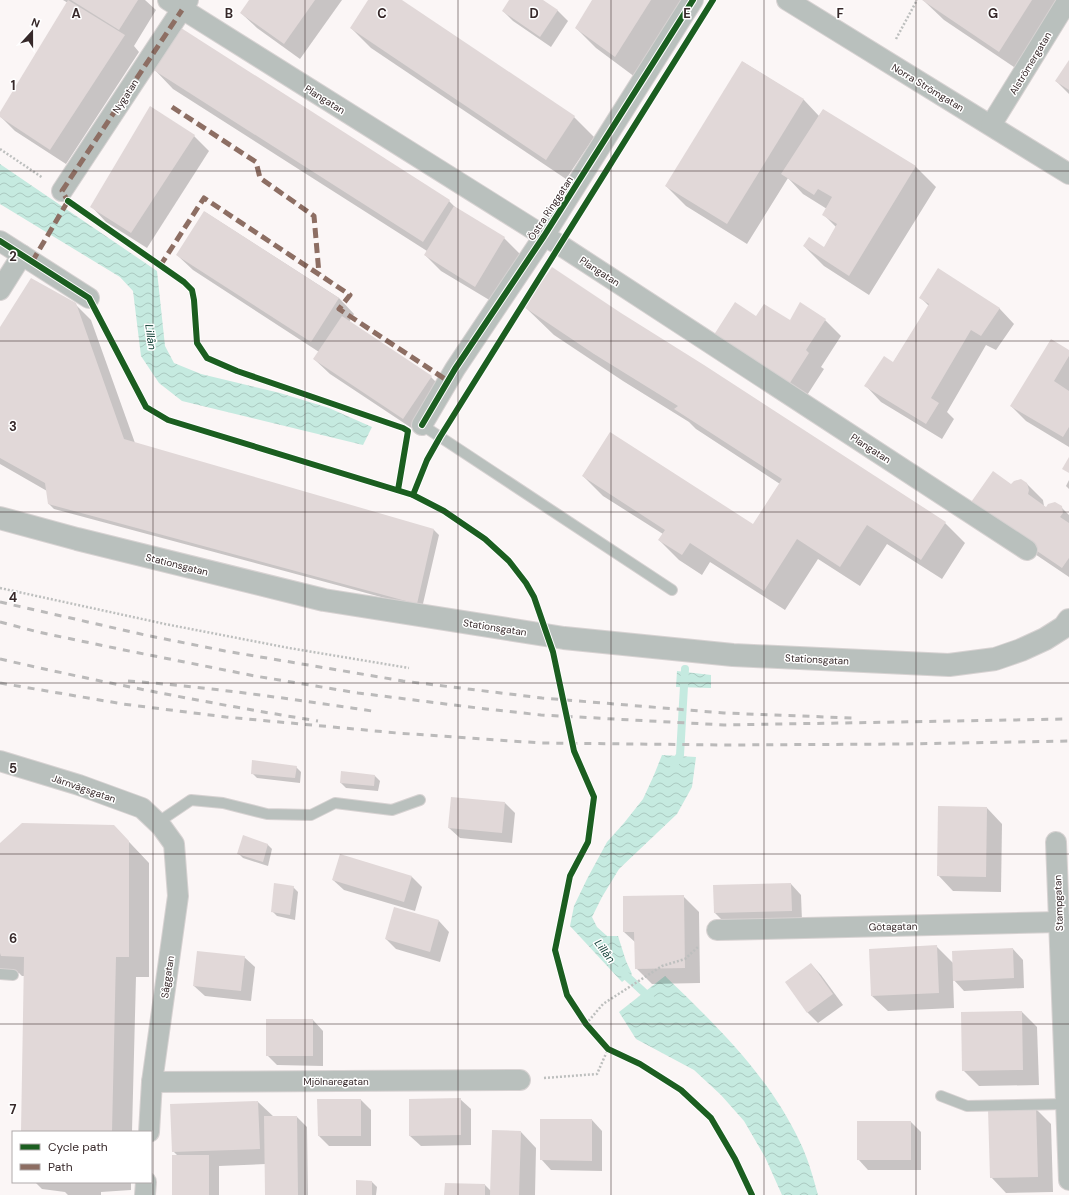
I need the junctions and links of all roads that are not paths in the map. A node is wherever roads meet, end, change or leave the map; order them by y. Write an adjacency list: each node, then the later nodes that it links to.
1 (693, 0): 8 (street, Östra Ringgatan)
2 (787, 0): 5 (street, Norra Strömgatan)
3 (1068, 0): 5 (street, Alströmergatan)
4 (179, 3): 7 (street, Nygatan); 8 (street, Plangatan)
5 (991, 125): 6 (street, Norra Strömgatan)
6 (1069, 174)
7 (62, 191)
8 (544, 236): 13 (street, Östra Ringgatan); 15 (street, Plangatan)
9 (0, 241): 10 (street)
10 (22, 254): 11 (street); 12 (street)
11 (0, 290)
12 (89, 298)
13 (422, 425): 16 (lane)
14 (0, 518): 17 (street, Stationsgatan)
15 (1026, 550)
16 (672, 590)
17 (1066, 624)
18 (0, 762): 20 (street, Järnvägsgatan)
19 (420, 800): 20 (lane)
20 (159, 824): 27 (street, Såggatan)
21 (1056, 842): 22 (street, Stampgatan)
22 (1064, 923): 23 (street, Götagatan); 29 (street, Stampgatan)
23 (717, 930)
24 (0, 974): 25 (lane)
25 (13, 975)
26 (520, 1080): 27 (street, Mjölnaregatan)
27 (152, 1082): 30 (street, Såggatan)
28 (941, 1096): 29 (lane)
29 (1066, 1104): 31 (street, Stampgatan)
30 (149, 1131)
31 (1069, 1180)
32 (146, 1183): 33 (street)
33 (145, 1195)

